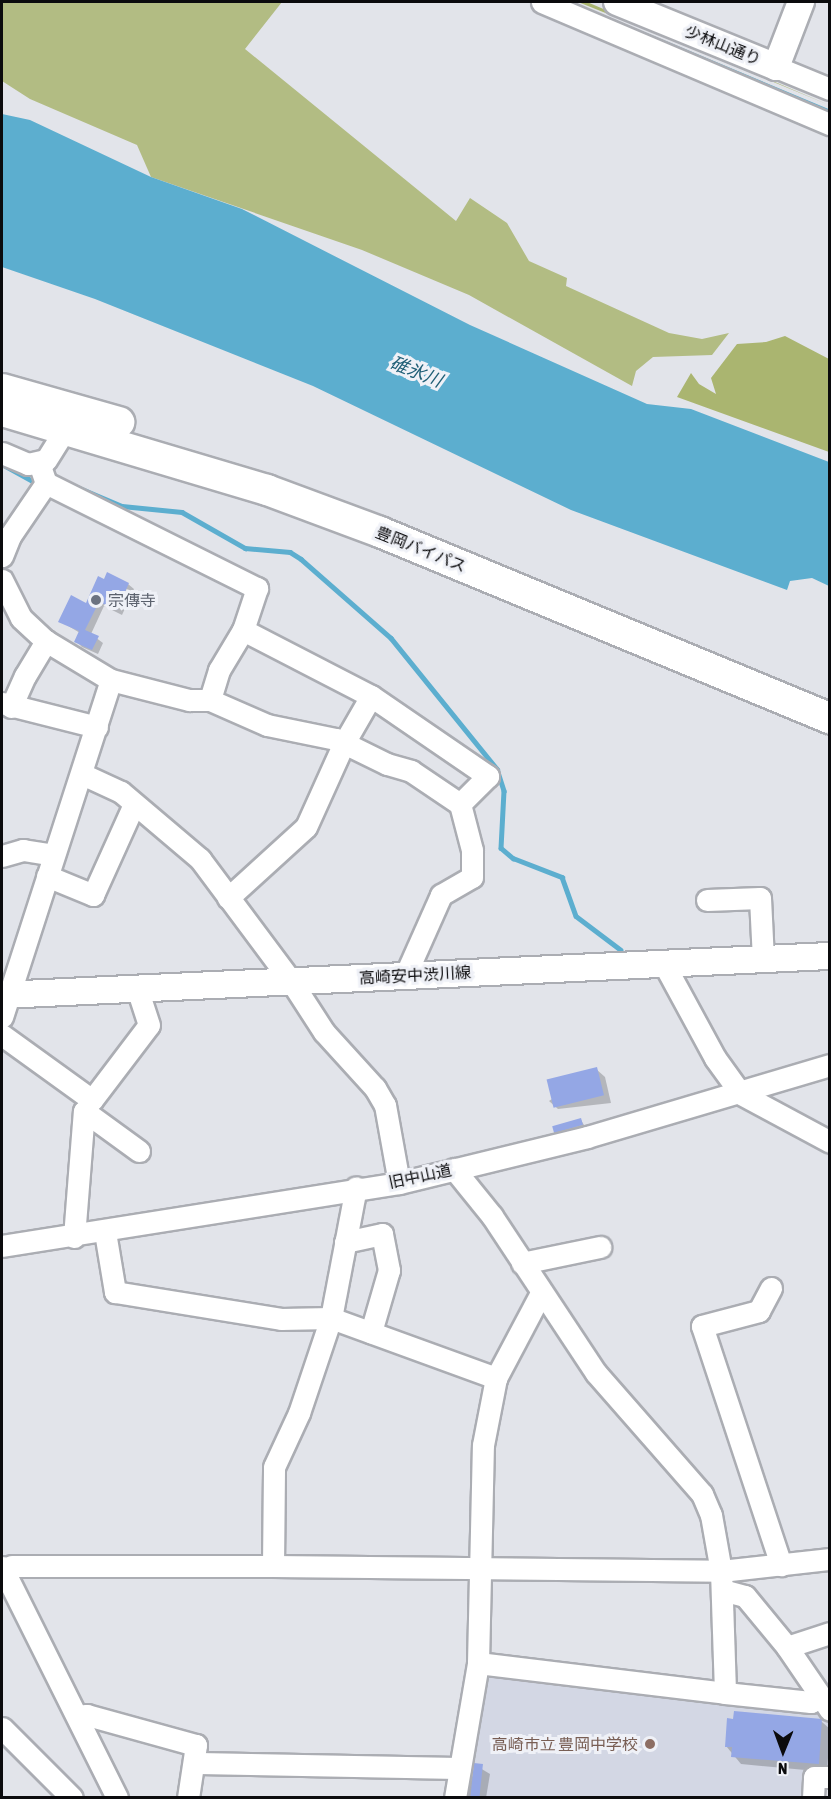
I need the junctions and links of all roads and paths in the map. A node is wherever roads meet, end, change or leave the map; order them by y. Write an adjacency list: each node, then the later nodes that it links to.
1 (542, 2): 6 (street)
2 (617, 2): 4 (main road, 少林山通り)
3 (801, 2): 4 (main road)
4 (776, 66): 5 (street, 少林山通り)
5 (830, 89)
6 (830, 124)
7 (2, 389): 9 (highway, 豊岡バイパス)
8 (2, 411): 9 (highway, 豊岡バイパス)
9 (79, 412): 11 (street); 19 (highway, 豊岡バイパス); 22 (highway, 豊岡バイパス)
10 (2, 453): 11 (street)
11 (39, 463): 12 (street)
12 (46, 483): 13 (street); 15 (street)
13 (2, 556)
14 (2, 580): 16 (street)
15 (243, 630): 18 (street); 20 (street)
16 (46, 641): 17 (street); 21 (street)
17 (111, 680): 20 (street); 23 (street)
18 (371, 696): 24 (street); 27 (street)
19 (830, 697)
20 (210, 700): 24 (street)
21 (7, 705): 23 (street)
22 (830, 718)
23 (97, 727): 25 (street)
24 (344, 743): 27 (street); 31 (street)
25 (82, 774): 26 (street); 28 (street)
26 (134, 804): 30 (street); 31 (street)
27 (460, 804): 37 (street)
28 (54, 855): 29 (street); 30 (street)
29 (2, 856)
30 (47, 876): 33 (street)
31 (228, 898): 38 (street)
32 (707, 900): 35 (street)
33 (11, 954): 40 (street)
34 (830, 956): 35 (main road, 高崎安中渋川線)
35 (763, 959): 36 (main road, 高崎安中渋川線)
36 (664, 964): 37 (main road, 高崎安中渋川線); 43 (street)
37 (405, 976): 38 (main road, 高崎安中渋川線)
38 (291, 981): 39 (main road, 高崎安中渋川線); 47 (street)
39 (137, 988): 40 (main road, 高崎安中渋川線); 41 (street)
40 (4, 1002)
41 (2, 1035)
42 (830, 1065): 43 (street, 旧中山道)
43 (741, 1094): 44 (street); 46 (street, 旧中山道)
44 (830, 1142)
45 (139, 1151): 50 (street)
46 (454, 1169): 47 (street, 旧中山道); 54 (street)
47 (399, 1183): 48 (street, 旧中山道)
48 (356, 1187): 49 (street, 旧中山道); 51 (street)
49 (105, 1232): 50 (street, 旧中山道); 57 (street)
50 (74, 1237): 52 (street, 旧中山道)
51 (345, 1242): 57 (street); 58 (street)
52 (2, 1246)
53 (600, 1247): 54 (street)
54 (522, 1263): 56 (street)
55 (771, 1288): 61 (street)
56 (541, 1293): 59 (street); 65 (street)
57 (331, 1318): 58 (street); 62 (street)
58 (371, 1332): 59 (street)
59 (496, 1378): 64 (street)
60 (830, 1559): 61 (street)
61 (781, 1565): 65 (street)
62 (273, 1566): 63 (street); 64 (street)
63 (2, 1568): 71 (street)
64 (478, 1569): 65 (street); 68 (street)
65 (722, 1580): 67 (street); 69 (street)
66 (830, 1633): 67 (street)
67 (787, 1647): 70 (street)
68 (478, 1663): 69 (street); 74 (street)
69 (725, 1694): 70 (street)
70 (825, 1704)
71 (77, 1716): 73 (street); 77 (street)
72 (2, 1728): 76 (street)
73 (196, 1763): 74 (street); 78 (street)
74 (460, 1768): 79 (street)
75 (830, 1777): 80 (street)
76 (72, 1797)
77 (117, 1797)
78 (188, 1797)
79 (455, 1797)
80 (813, 1797)

